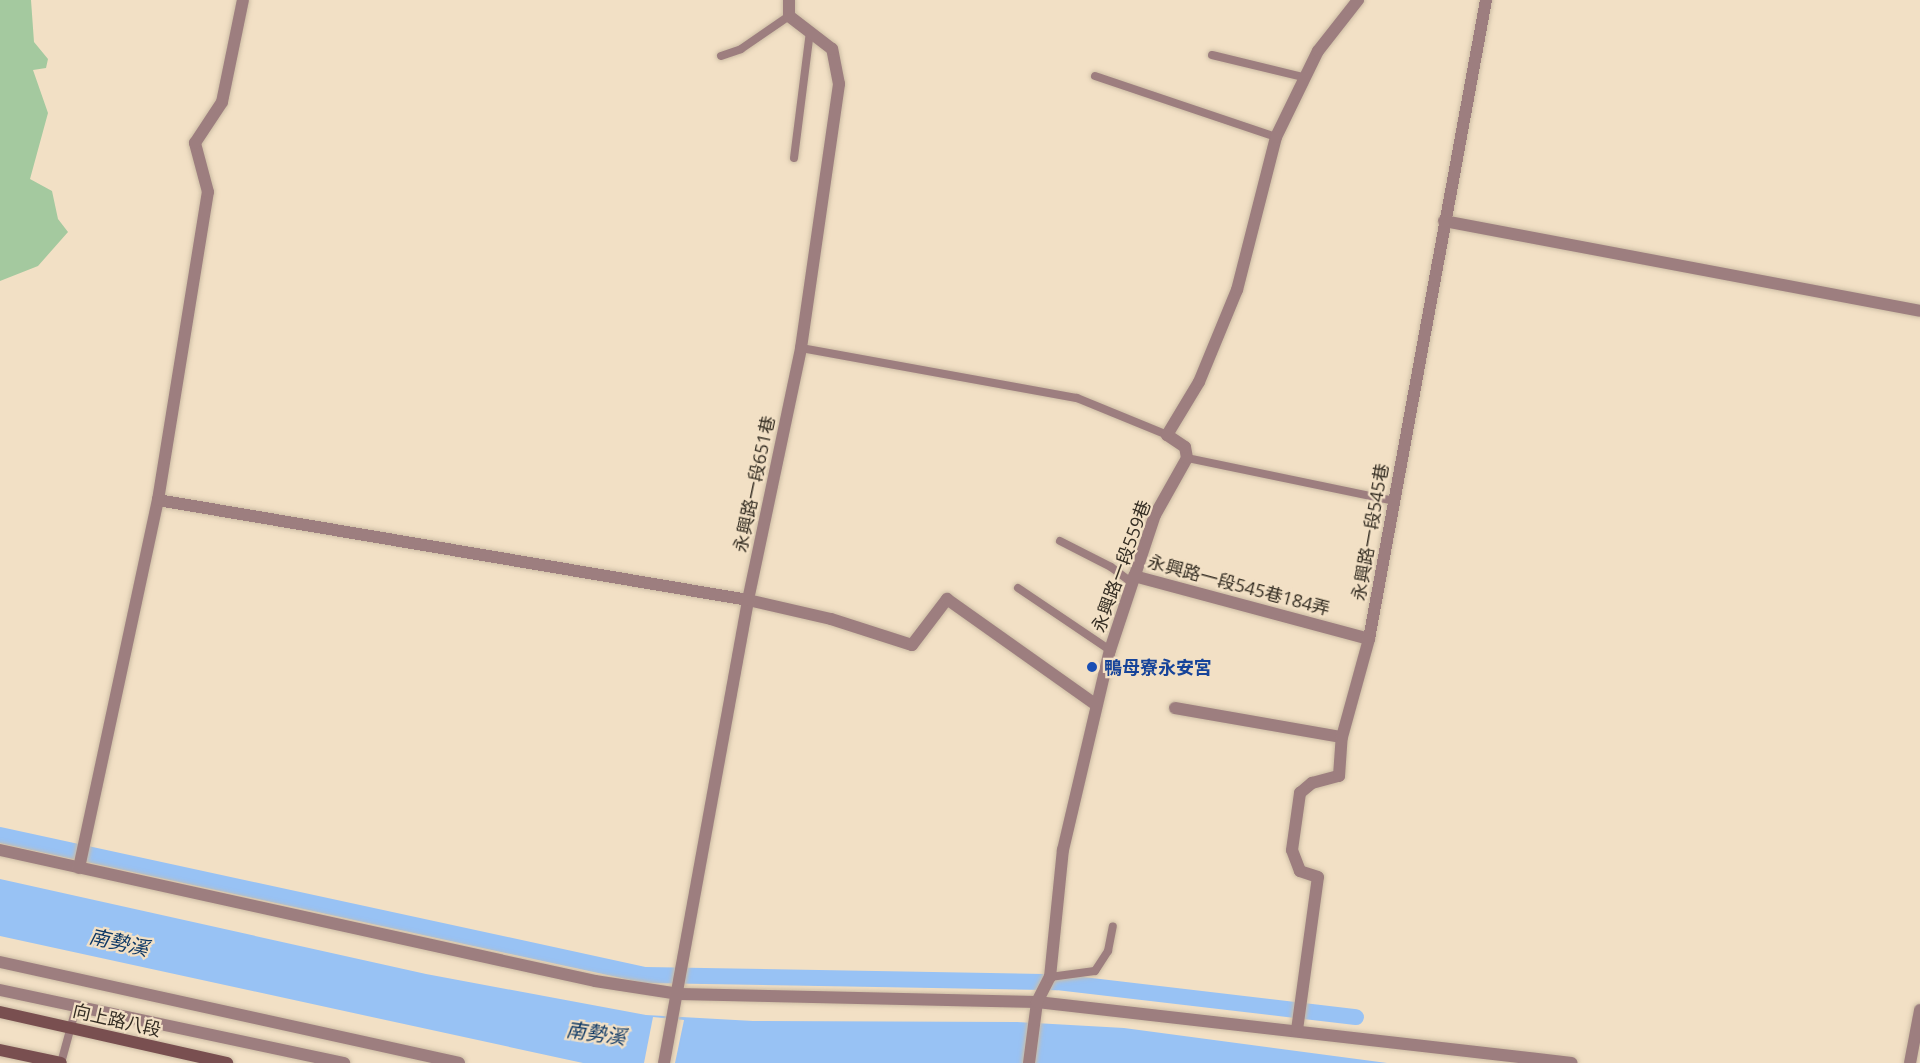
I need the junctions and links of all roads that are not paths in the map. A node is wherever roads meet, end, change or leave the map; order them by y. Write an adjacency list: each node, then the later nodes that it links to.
1 (243, 0): 18 (street)
2 (789, 0): 5 (street)
3 (1358, 0): 10 (street)
4 (1486, 0): 13 (street, 永興路一段545巷)
5 (789, 16): 6 (street, 永興路一段651巷); 8 (lane)
6 (810, 32): 12 (lane); 15 (street, 永興路一段651巷)
7 (1212, 55): 10 (lane)
8 (721, 56)
9 (1095, 76): 11 (lane)
10 (1303, 76): 11 (street)
11 (1276, 137): 16 (street)
12 (794, 158)
13 (1444, 221): 14 (street); 19 (street, 永興路一段545巷)
14 (1920, 311)
15 (801, 348): 16 (lane); 23 (street, 永興路一段651巷)
16 (1167, 435): 17 (street)
17 (1187, 458): 19 (lane); 21 (street, 永興路一段559巷)
18 (158, 500): 23 (street); 30 (street)
19 (1394, 501): 24 (street, 永興路一段545巷)
20 (1060, 541): 21 (lane)
21 (1133, 579): 24 (street, 永興路一段545巷184弄); 25 (street, 永興路一段559巷)
22 (1018, 588): 25 (lane)
23 (748, 600): 26 (street); 35 (street, 永興路一段651巷)
24 (1369, 639): 28 (street, 永興路一段545巷)
25 (1110, 650): 26 (street, 永興路一段559巷)
26 (1096, 705): 33 (street, 永興路一段559巷)
27 (1175, 708): 28 (street)
28 (1342, 737): 41 (street, 永興路一段545巷)
29 (0, 850): 30 (street)
30 (79, 868): 35 (street)
31 (1113, 926): 33 (lane)
32 (0, 962): 46 (street)
33 (1050, 977): 36 (street, 永興路一段559巷)
34 (0, 990): 37 (street)
35 (679, 994): 36 (street); 47 (street, 永興路一段651巷)
36 (1037, 1002): 41 (street); 48 (street, 永興路一段559巷)
37 (76, 1008): 40 (lane); 45 (street)
38 (1920, 1010): 50 (street)
39 (0, 1012): 40 (main road, 向上路八段)
40 (71, 1027): 43 (lane); 44 (main road, 向上路八段)
41 (1297, 1030): 49 (street)
42 (0, 1050): 43 (main road)
43 (61, 1063)
44 (227, 1063)
45 (344, 1063)
46 (459, 1063)
47 (664, 1063)
48 (1029, 1063)
49 (1572, 1063)
50 (1910, 1063)

